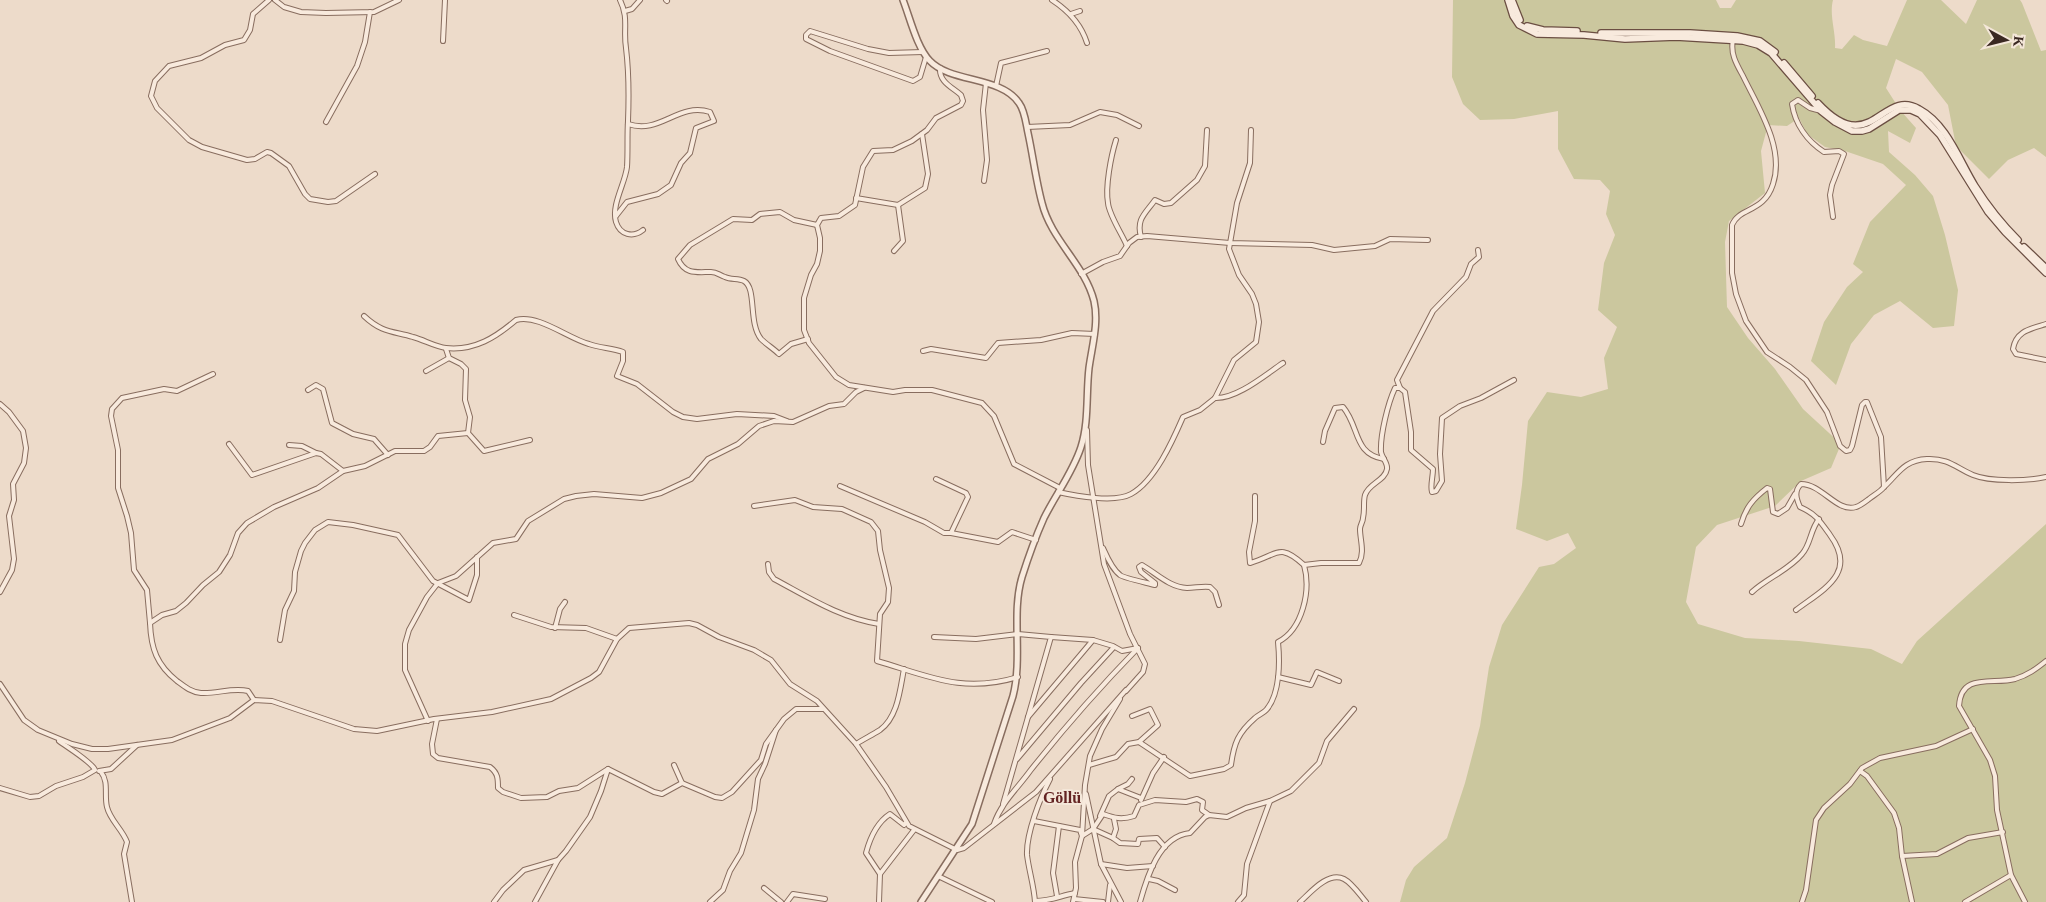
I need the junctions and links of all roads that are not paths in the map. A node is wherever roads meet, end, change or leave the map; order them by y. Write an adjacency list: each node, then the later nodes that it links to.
1 (269, 0): 32 (street)
2 (275, 0): 13 (street)
3 (398, 0): 13 (street)
4 (446, 0): 16 (street)
5 (620, 0): 11 (street)
6 (640, 0): 11 (street)
7 (903, 0): 19 (street)
8 (1052, 0): 14 (street)
9 (1508, 0): 15 (main road)
10 (1512, 0): 46 (main road)
11 (626, 11): 25 (street)
12 (1080, 11): 14 (street)
13 (370, 12): 24 (street)
14 (1071, 14): 17 (street)
15 (1733, 40): 23 (main road); 80 (street)
16 (443, 41)
17 (1087, 44)
18 (1047, 51): 22 (street)
19 (925, 54): 19 (street); 20 (street)
20 (940, 68): 21 (street); 30 (street)
21 (986, 83): 22 (street); 33 (street)
22 (996, 86): 27 (street)
23 (1821, 111): 37 (street); 47 (main road)
24 (326, 122)
25 (628, 124): 36 (street); 36 (street)
26 (1139, 126): 27 (street)
27 (1027, 127): 48 (street)
28 (1207, 130): 40 (street)
29 (1251, 130): 42 (street)
30 (922, 134): 34 (street); 35 (street)
31 (1116, 140): 43 (street)
32 (375, 174)
33 (984, 181)
34 (856, 198): 35 (street); 38 (street)
35 (898, 205): 45 (street)
36 (616, 216): 39 (street)
37 (1832, 218)
38 (817, 224): 52 (street); 52 (street)
39 (643, 230)
40 (1140, 237): 42 (street); 43 (street)
41 (1428, 240): 42 (street)
42 (1230, 243): 64 (street)
43 (1127, 246): 48 (street)
44 (1478, 250): 62 (street)
45 (894, 251)
46 (2046, 268)
47 (2046, 273)
48 (1081, 274): 51 (street)
49 (364, 316): 53 (street)
50 (2046, 324): 56 (street)
51 (1096, 334): 54 (street); 66 (street)
52 (808, 339): 61 (street)
53 (446, 348): 55 (street); 67 (street)
54 (924, 351)
55 (449, 358): 58 (street); 68 (street)
56 (2046, 360)
57 (1283, 363): 64 (street)
58 (426, 371)
59 (213, 374): 101 (street)
60 (1514, 380): 62 (street)
61 (865, 388): 67 (street); 81 (street)
62 (1400, 388): 75 (street)
63 (308, 390): 74 (street)
64 (1215, 398): 83 (street)
65 (0, 404): 95 (street)
66 (1086, 416): 81 (street); 83 (street)
67 (793, 422): 91 (street)
68 (468, 433): 69 (street); 74 (street)
69 (530, 440)
70 (1323, 442): 75 (street)
71 (229, 444): 73 (street)
72 (289, 445): 73 (street)
73 (316, 453): 76 (street)
74 (388, 455): 76 (street)
75 (1384, 459): 93 (street)
76 (343, 470): 101 (street)
77 (2046, 477): 80 (street)
78 (936, 479): 88 (street)
79 (840, 486): 88 (street)
80 (1884, 488): 82 (street)
81 (1059, 490): 83 (street); 89 (street)
82 (1795, 494): 86 (street); 87 (street)
83 (1094, 496): 90 (street)
84 (1255, 496): 93 (street)
85 (754, 506): 102 (street)
86 (1819, 519): 96 (street); 99 (street)
87 (1741, 524)
88 (951, 533): 89 (street)
89 (1036, 540): 104 (street)
90 (1100, 544): 98 (street); 111 (street)
91 (477, 557): 94 (street); 94 (street)
92 (768, 564): 102 (street)
93 (1304, 565): 115 (street)
94 (438, 583): 108 (street); 125 (street)
95 (0, 592)
96 (1752, 592)
97 (565, 602): 103 (street)
98 (1219, 605)
99 (1796, 610)
100 (514, 615): 103 (street)
101 (150, 623): 119 (street)
102 (879, 624): 113 (street)
103 (555, 628): 107 (street)
104 (1018, 634): 105 (street); 106 (street); 114 (street)
105 (934, 636)
106 (1051, 637): 109 (street); 124 (street)
107 (617, 639): 120 (street); 123 (street)
108 (280, 640)
109 (1093, 640): 110 (street); 124 (street)
110 (1114, 647): 111 (street); 133 (street)
111 (1138, 648): 118 (street); 148 (street)
112 (2046, 661): 127 (street)
113 (904, 669): 114 (street); 130 (street)
114 (1018, 677): 163 (street)
115 (1278, 677): 116 (street); 132 (street)
116 (1339, 681)
117 (0, 684): 128 (street)
118 (1126, 690): 135 (street); 140 (street)
119 (254, 700): 125 (street); 131 (street)
120 (823, 709): 126 (street); 130 (street)
121 (1354, 709): 147 (street)
122 (1132, 716): 129 (street)
123 (437, 719): 125 (street); 136 (street)
124 (1026, 719): 133 (street)
125 (428, 720)
126 (776, 729): 142 (street); 182 (street)
127 (1973, 730): 138 (street); 159 (street)
128 (54, 736): 131 (street); 137 (street)
129 (1140, 742): 132 (street); 135 (street)
130 (856, 744): 154 (street)
131 (137, 745): 139 (street)
132 (1164, 757): 146 (street)
133 (1016, 761): 148 (street)
134 (674, 765): 142 (street)
135 (1089, 765): 143 (street)
136 (608, 769): 142 (street); 165 (street)
137 (95, 770): 139 (street); 144 (street)
138 (1860, 771): 164 (street); 196 (street)
139 (101, 772): 179 (street)
140 (1052, 775): 153 (street); 155 (street)
141 (1132, 779): 145 (street)
142 (682, 783)
143 (1084, 785): 157 (street); 160 (street)
144 (0, 788)
145 (1118, 789): 146 (street); 151 (street)
146 (1141, 798): 149 (street)
147 (1270, 802): 150 (street); 193 (street)
148 (1003, 804): 155 (street)
149 (1139, 805): 150 (street); 152 (street)
150 (1209, 815): 162 (street)
151 (1100, 816): 152 (street); 157 (street)
152 (1114, 819): 161 (street)
153 (1034, 821): 156 (street); 188 (street)
154 (906, 823): 158 (street); 168 (street)
155 (993, 826): 163 (street)
156 (1060, 826): 160 (street); 176 (street)
157 (1093, 829): 160 (street); 161 (street); 166 (street)
158 (914, 830): 163 (street); 168 (street)
159 (2002, 832): 164 (street); 169 (street)
160 (1082, 836): 175 (street)
161 (1113, 838): 162 (street)
162 (1165, 847): 167 (street)
163 (957, 850): 170 (street)
164 (1902, 856): 197 (street)
165 (558, 860): 180 (street); 181 (street)
166 (1101, 864): 167 (street); 172 (street)
167 (1153, 866): 171 (street)
168 (880, 874): 185 (street)
169 (2011, 875): 198 (street); 199 (street)
170 (938, 876): 186 (street); 187 (street)
171 (1149, 878): 174 (street); 192 (street)
172 (1110, 885): 190 (street); 191 (street)
173 (764, 888): 183 (street)
174 (1175, 890)
175 (1075, 893): 176 (street); 178 (street)
176 (1057, 896): 188 (street)
177 (825, 899): 184 (street)
178 (1073, 901): 189 (street)
179 (132, 902)
180 (494, 902)
181 (535, 902)
182 (710, 902)
183 (781, 902)
184 (787, 902)
185 (879, 902)
186 (921, 902)
187 (992, 902)
188 (1035, 902)
189 (1103, 902)
190 (1108, 902)
191 (1121, 902)
192 (1140, 902)
193 (1238, 902)
194 (1300, 902): 195 (street)
195 (1366, 902)
196 (1802, 902)
197 (1912, 902)
198 (1965, 902)
199 (2024, 902)

